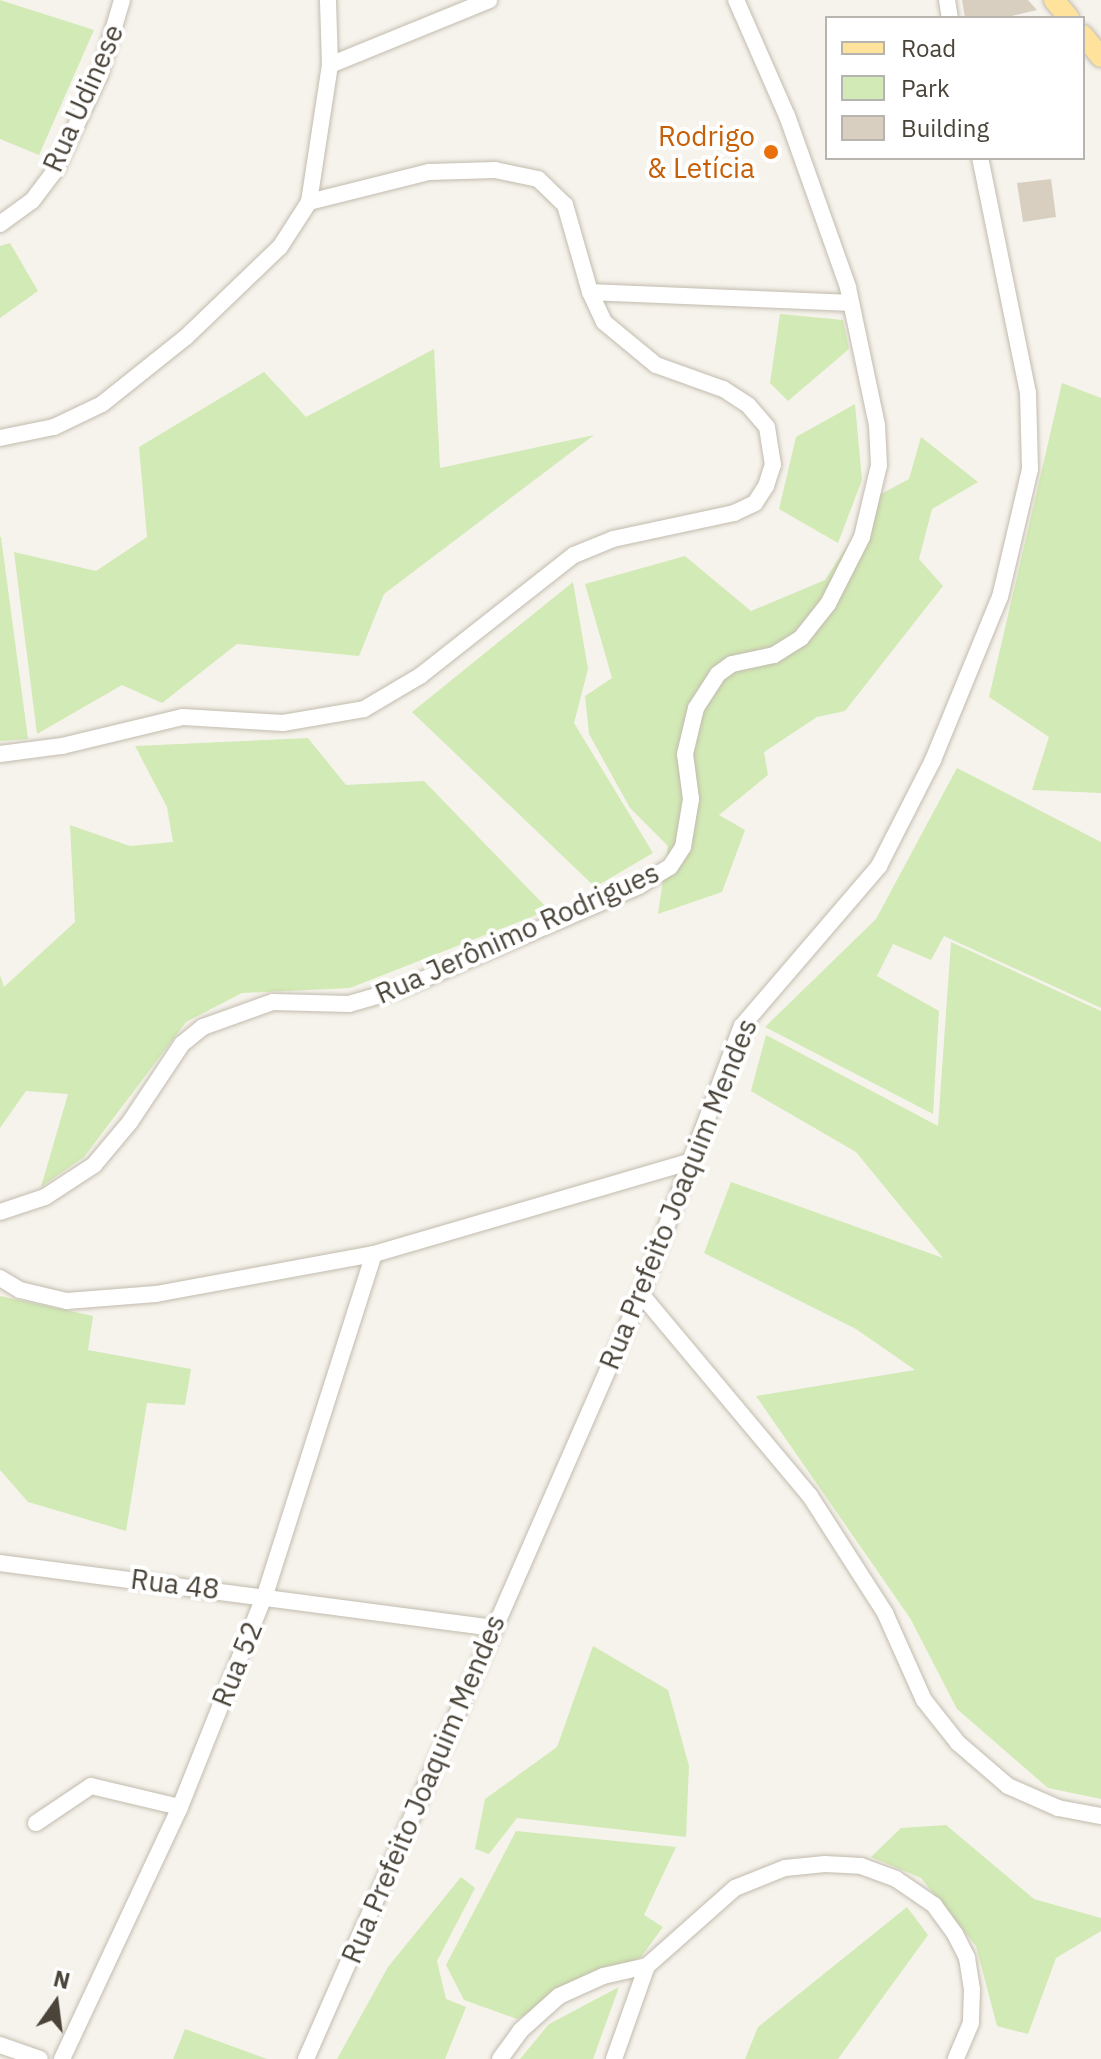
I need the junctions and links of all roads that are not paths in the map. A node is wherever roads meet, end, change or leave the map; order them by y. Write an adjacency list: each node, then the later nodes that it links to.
1 (122, 0): 10 (street, Rua Udinese)
2 (328, 0): 7 (street)
3 (489, 0): 7 (street)
4 (736, 0): 12 (street, Rua Jerônimo Rodrigues)
5 (1054, 0): 6 (main road)
6 (1067, 16)
7 (330, 65): 9 (street)
8 (980, 160): 15 (street, Rua Prefeito Joaquim Mendes)
9 (309, 202): 11 (street); 13 (street)
10 (0, 224)
11 (590, 292): 12 (street); 14 (street)
12 (851, 303): 16 (street, Rua Jerônimo Rodrigues)
13 (0, 438)
14 (0, 754)
15 (688, 1162): 17 (street); 19 (street, Rua Prefeito Joaquim Mendes)
16 (0, 1212)
17 (374, 1254): 18 (street); 21 (street, Rua 52)
18 (0, 1278)
19 (641, 1294): 22 (street, Rua Prefeito Joaquim Mendes); 24 (street)
20 (0, 1563): 21 (street, Rua 48)
21 (265, 1595): 22 (street, Rua 48); 23 (street, Rua 52)
22 (492, 1628): 30 (street, Rua Prefeito Joaquim Mendes)
23 (180, 1807): 25 (street); 29 (street, Rua 52)
24 (1101, 1816)
25 (36, 1823)
26 (647, 1966): 31 (street); 32 (street); 33 (street)
27 (0, 2045): 28 (street)
28 (40, 2059)
29 (62, 2059)
30 (306, 2059)
31 (500, 2059)
32 (614, 2059)
33 (956, 2059)

